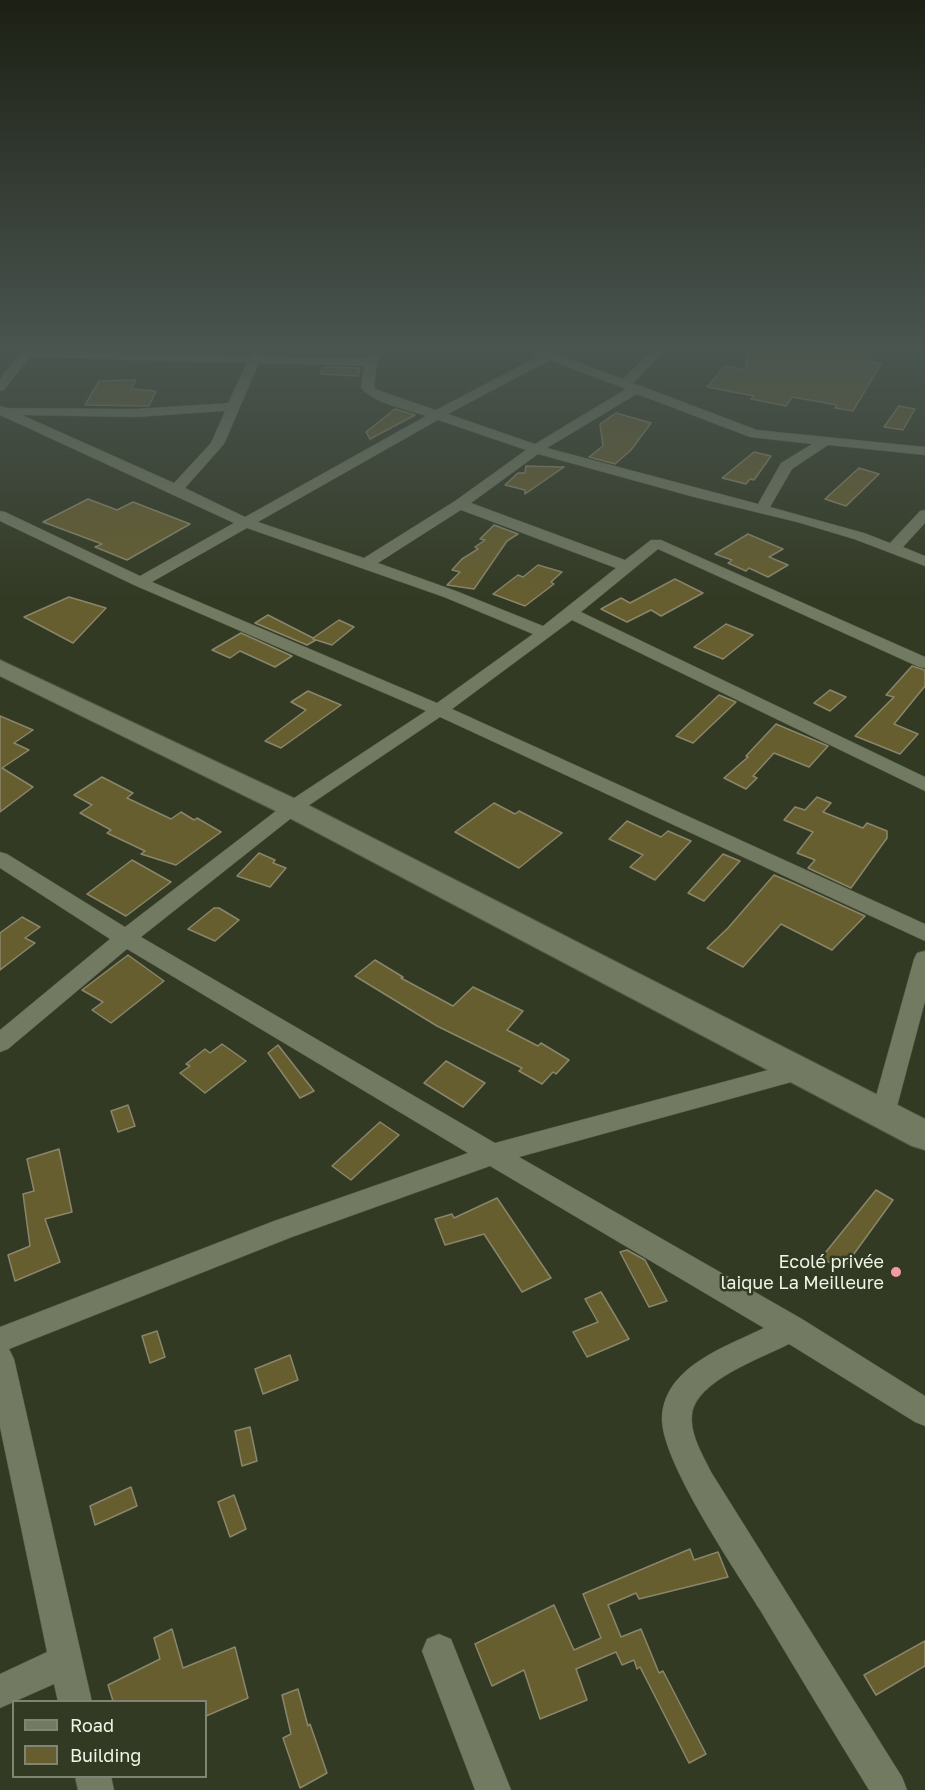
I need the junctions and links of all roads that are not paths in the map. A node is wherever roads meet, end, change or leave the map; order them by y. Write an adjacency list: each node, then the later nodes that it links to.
1 (54, 435): 10 (street)
2 (222, 435): 10 (street)
3 (402, 435): 15 (street)
4 (494, 435): 8 (street)
5 (558, 435): 8 (street)
6 (758, 435): 7 (street)
7 (828, 440): 9 (street); 12 (street)
8 (536, 449): 11 (street); 12 (street)
9 (925, 451)
10 (176, 489): 15 (street)
11 (460, 504): 18 (street); 19 (street)
12 (762, 509): 16 (street)
13 (925, 514): 16 (street)
14 (0, 515): 20 (street)
15 (244, 522): 18 (street); 20 (street)
16 (893, 549): 17 (street)
17 (925, 561)
18 (366, 564): 22 (street)
19 (629, 567): 21 (street); 23 (street)
20 (141, 582): 25 (street)
21 (570, 613): 22 (street); 26 (street)
22 (545, 633): 25 (street)
23 (925, 663)
24 (0, 667): 27 (street)
25 (439, 710): 27 (street); 29 (street)
26 (925, 785)
27 (292, 808): 30 (street); 33 (street)
28 (0, 859): 30 (street)
29 (925, 933)
30 (124, 939): 32 (street); 36 (street)
31 (924, 966): 34 (street)
32 (0, 1043)
33 (798, 1071): 34 (street); 36 (street)
34 (883, 1114): 35 (street)
35 (925, 1136)
36 (494, 1154): 37 (street); 38 (street)
37 (792, 1328): 40 (street); 46 (street)
38 (0, 1340)
39 (0, 1359): 42 (street)
40 (925, 1412)
41 (439, 1651): 45 (street)
42 (66, 1661): 43 (street); 44 (street)
43 (0, 1691)
44 (75, 1700)
45 (494, 1790)
46 (889, 1790)

